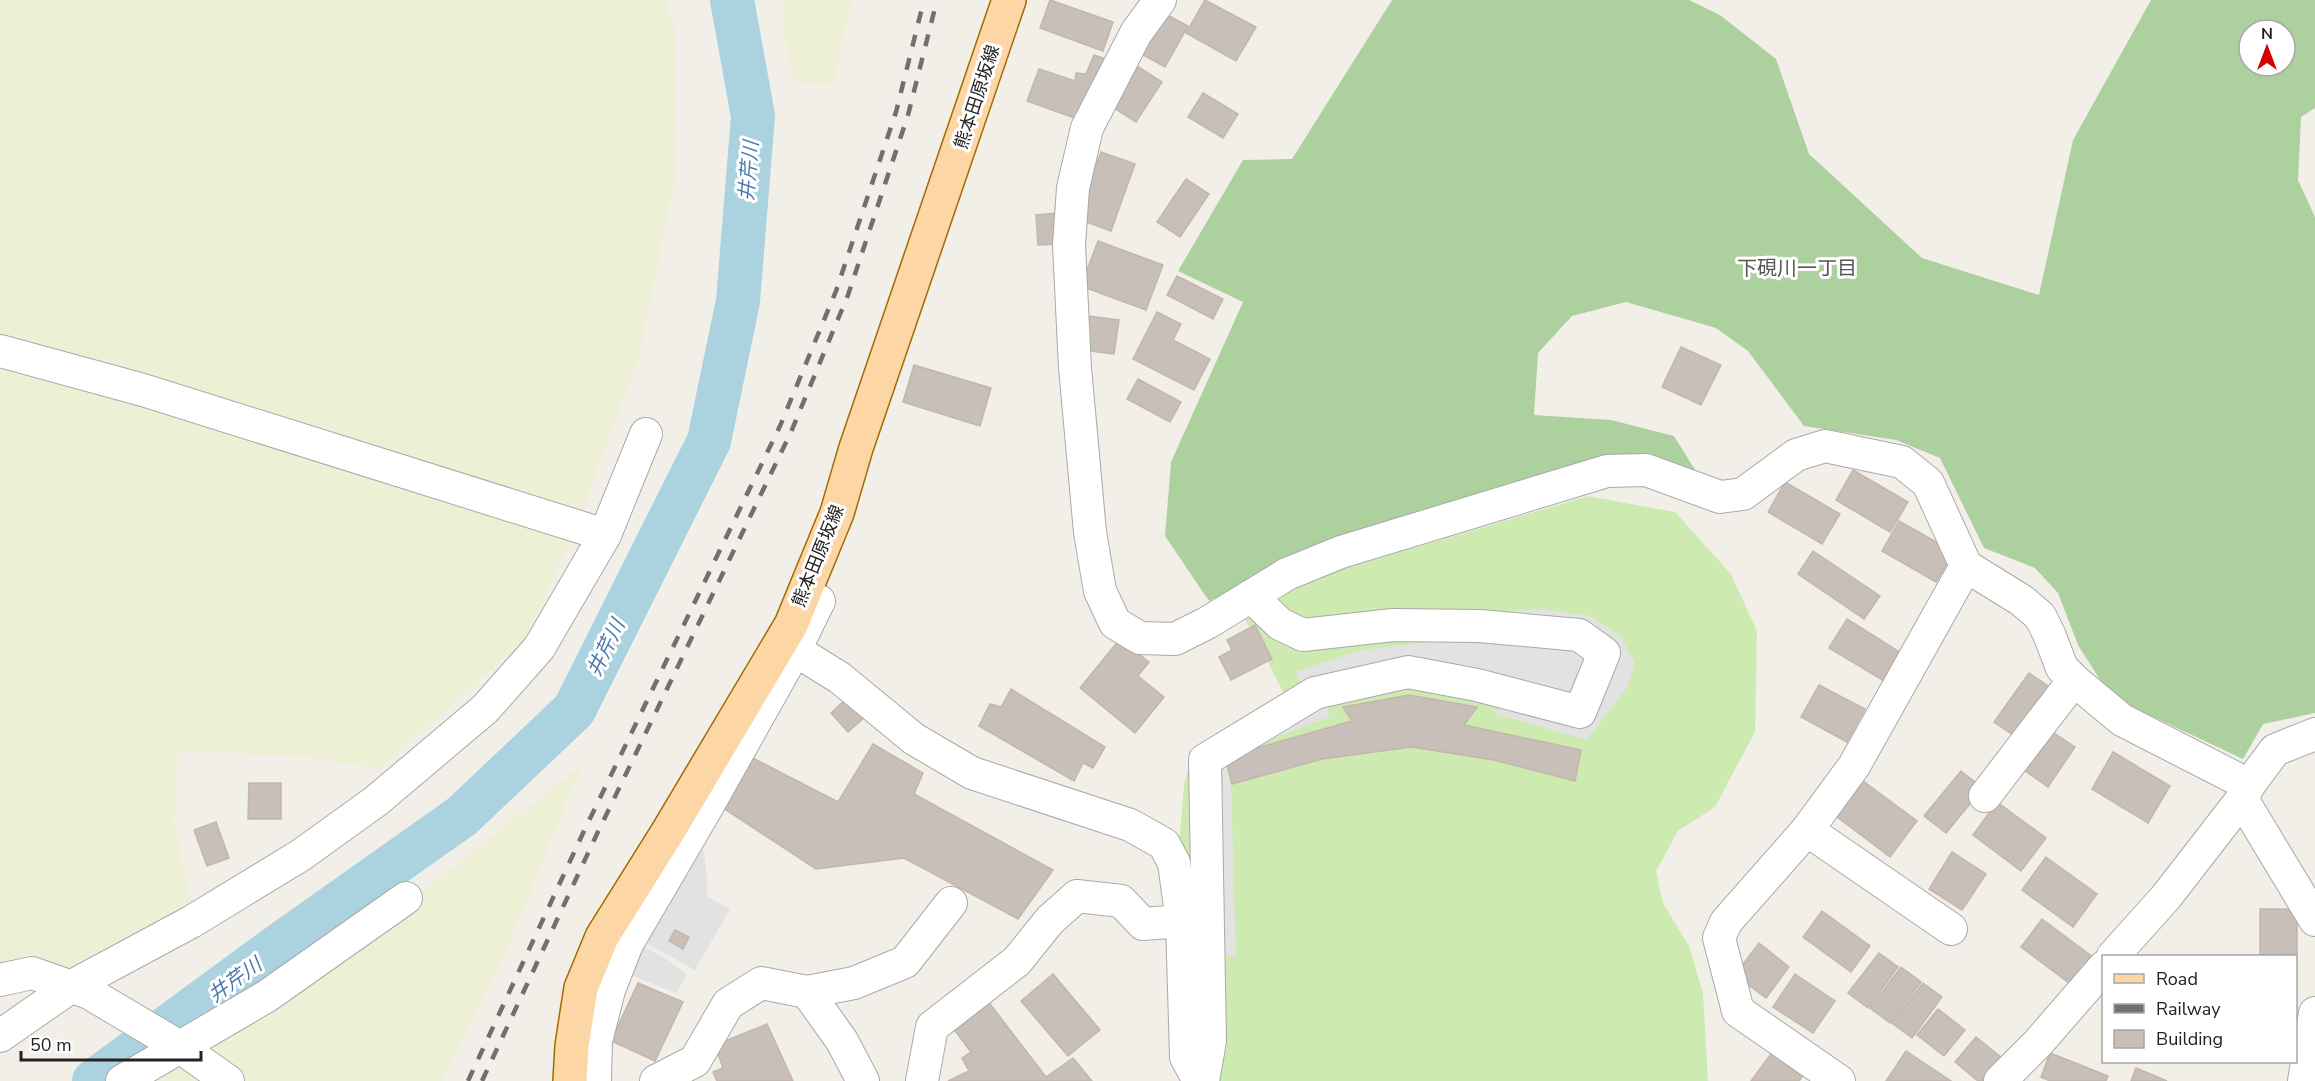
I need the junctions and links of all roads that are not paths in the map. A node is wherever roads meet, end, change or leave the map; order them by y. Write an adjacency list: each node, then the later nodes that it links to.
1 (1010, 0): 28 (main road, 熊本田原坂線)
2 (1160, 0): 7 (street)
3 (0, 351): 5 (street)
4 (646, 434): 5 (street)
5 (605, 535): 23 (street)
6 (1966, 566): 7 (street); 10 (street); 14 (street)
7 (1251, 596): 34 (street)
8 (819, 601): 9 (street)
9 (795, 650): 18 (street); 28 (street)
10 (2074, 680): 12 (street); 13 (street)
11 (2315, 734): 12 (street)
12 (2245, 792): 17 (street); 20 (street)
13 (1985, 796)
14 (1807, 830): 19 (street); 35 (street)
15 (406, 898): 27 (street)
16 (951, 903): 24 (street)
17 (2315, 920)
18 (1182, 921): 33 (street); 34 (street)
19 (1952, 929)
20 (2115, 955)
21 (2102, 968): 36 (street)
22 (0, 980): 23 (street)
23 (81, 989): 26 (street); 27 (street)
24 (807, 992): 31 (street); 32 (street)
25 (2315, 1013): 37 (street)
26 (0, 1036)
27 (180, 1047): 29 (street); 30 (street)
28 (595, 1078)
29 (122, 1081)
30 (228, 1081)
31 (657, 1081)
32 (863, 1081)
33 (922, 1081)
34 (1201, 1081)
35 (1839, 1081)
36 (2000, 1081)
37 (2304, 1081)

